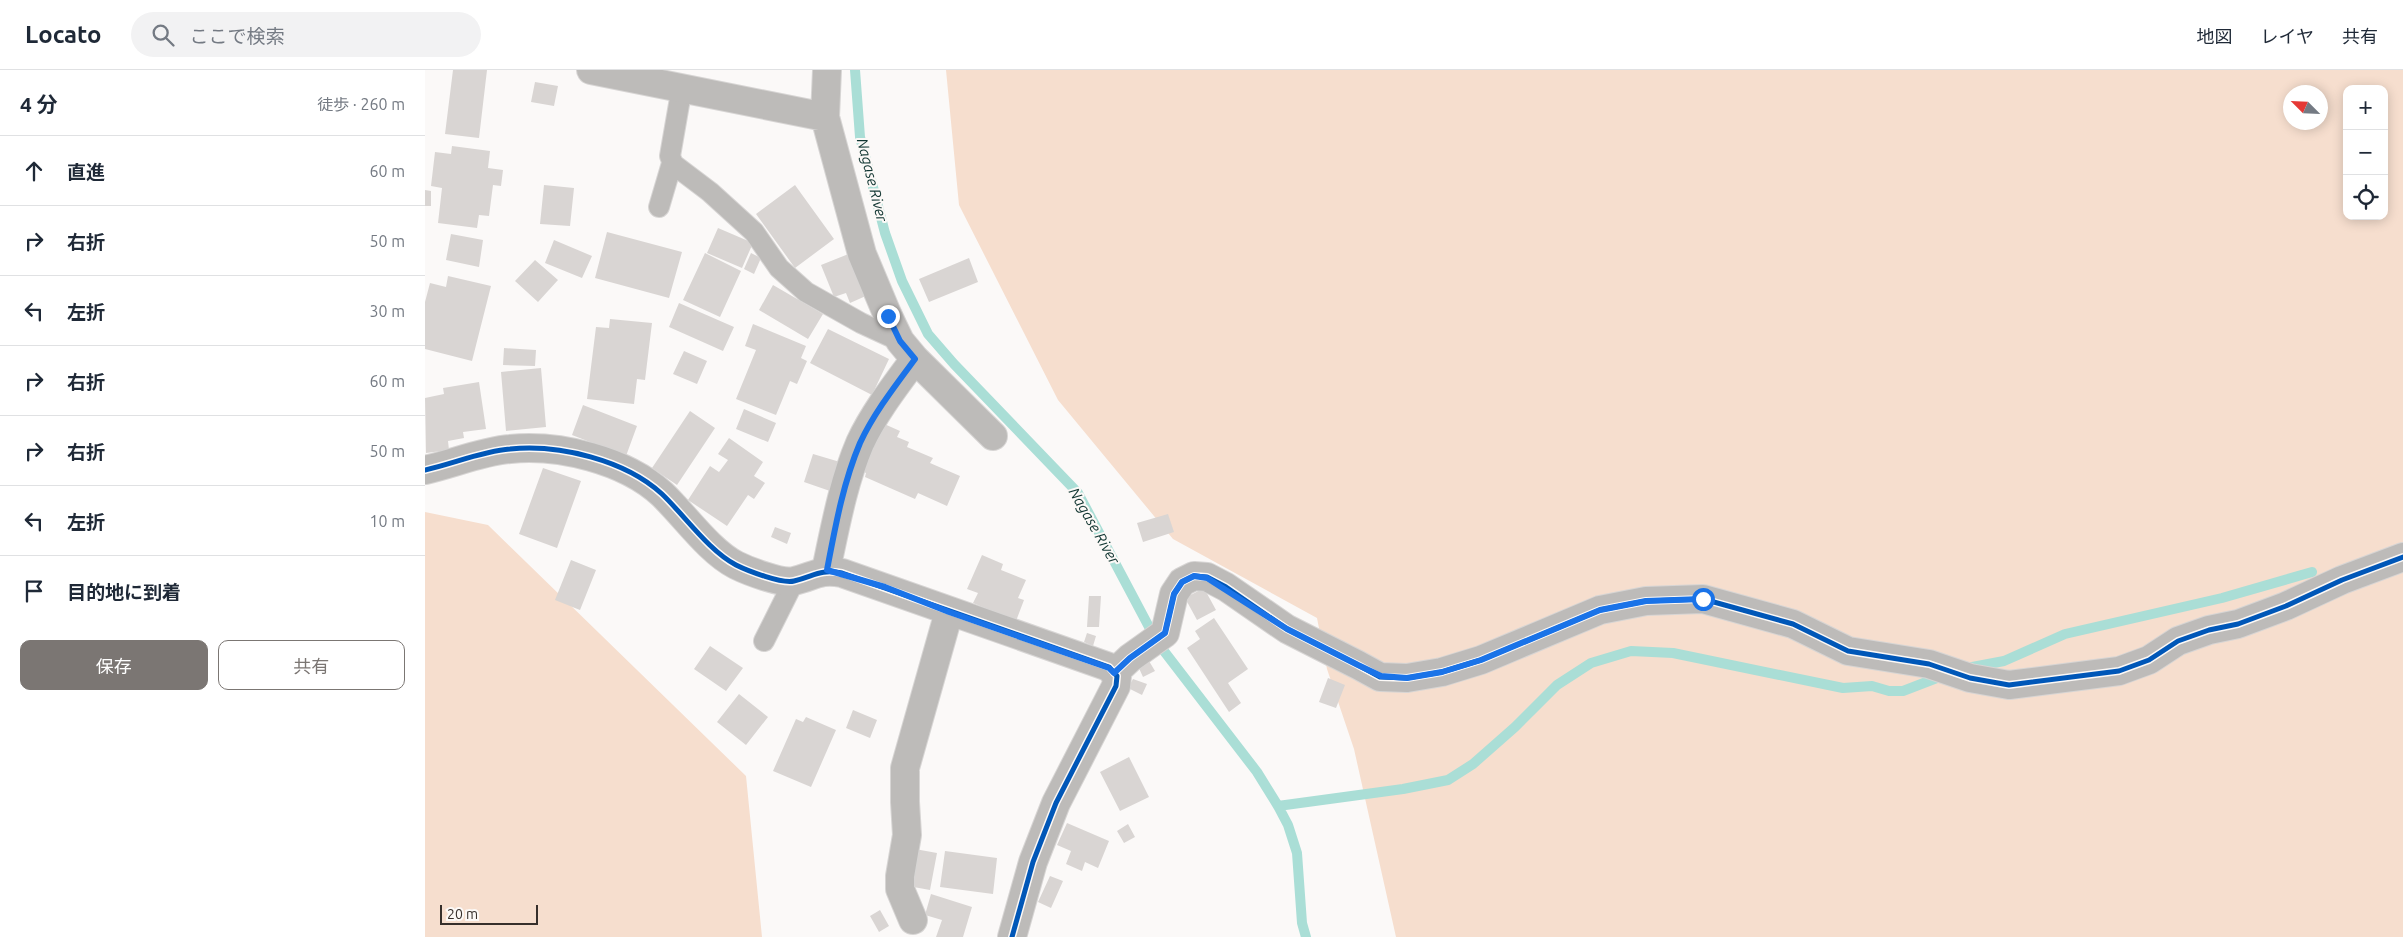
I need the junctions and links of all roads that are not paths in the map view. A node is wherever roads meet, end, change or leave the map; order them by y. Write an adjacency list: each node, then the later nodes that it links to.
1 (591, 70): 3 (street)
2 (827, 70): 4 (street)
3 (682, 87): 4 (street); 5 (lane)
4 (825, 117): 7 (street)
5 (672, 163): 6 (lane); 7 (lane)
6 (659, 207)
7 (907, 350): 8 (street); 11 (street)
8 (993, 436)
9 (425, 470): 12 (street)
10 (2403, 557): 15 (street)
11 (827, 570): 12 (street); 13 (street)
12 (794, 581): 14 (lane)
13 (949, 612): 15 (street); 16 (street)
14 (764, 641)
15 (1114, 673): 17 (street)
16 (913, 920)
17 (1012, 937)

